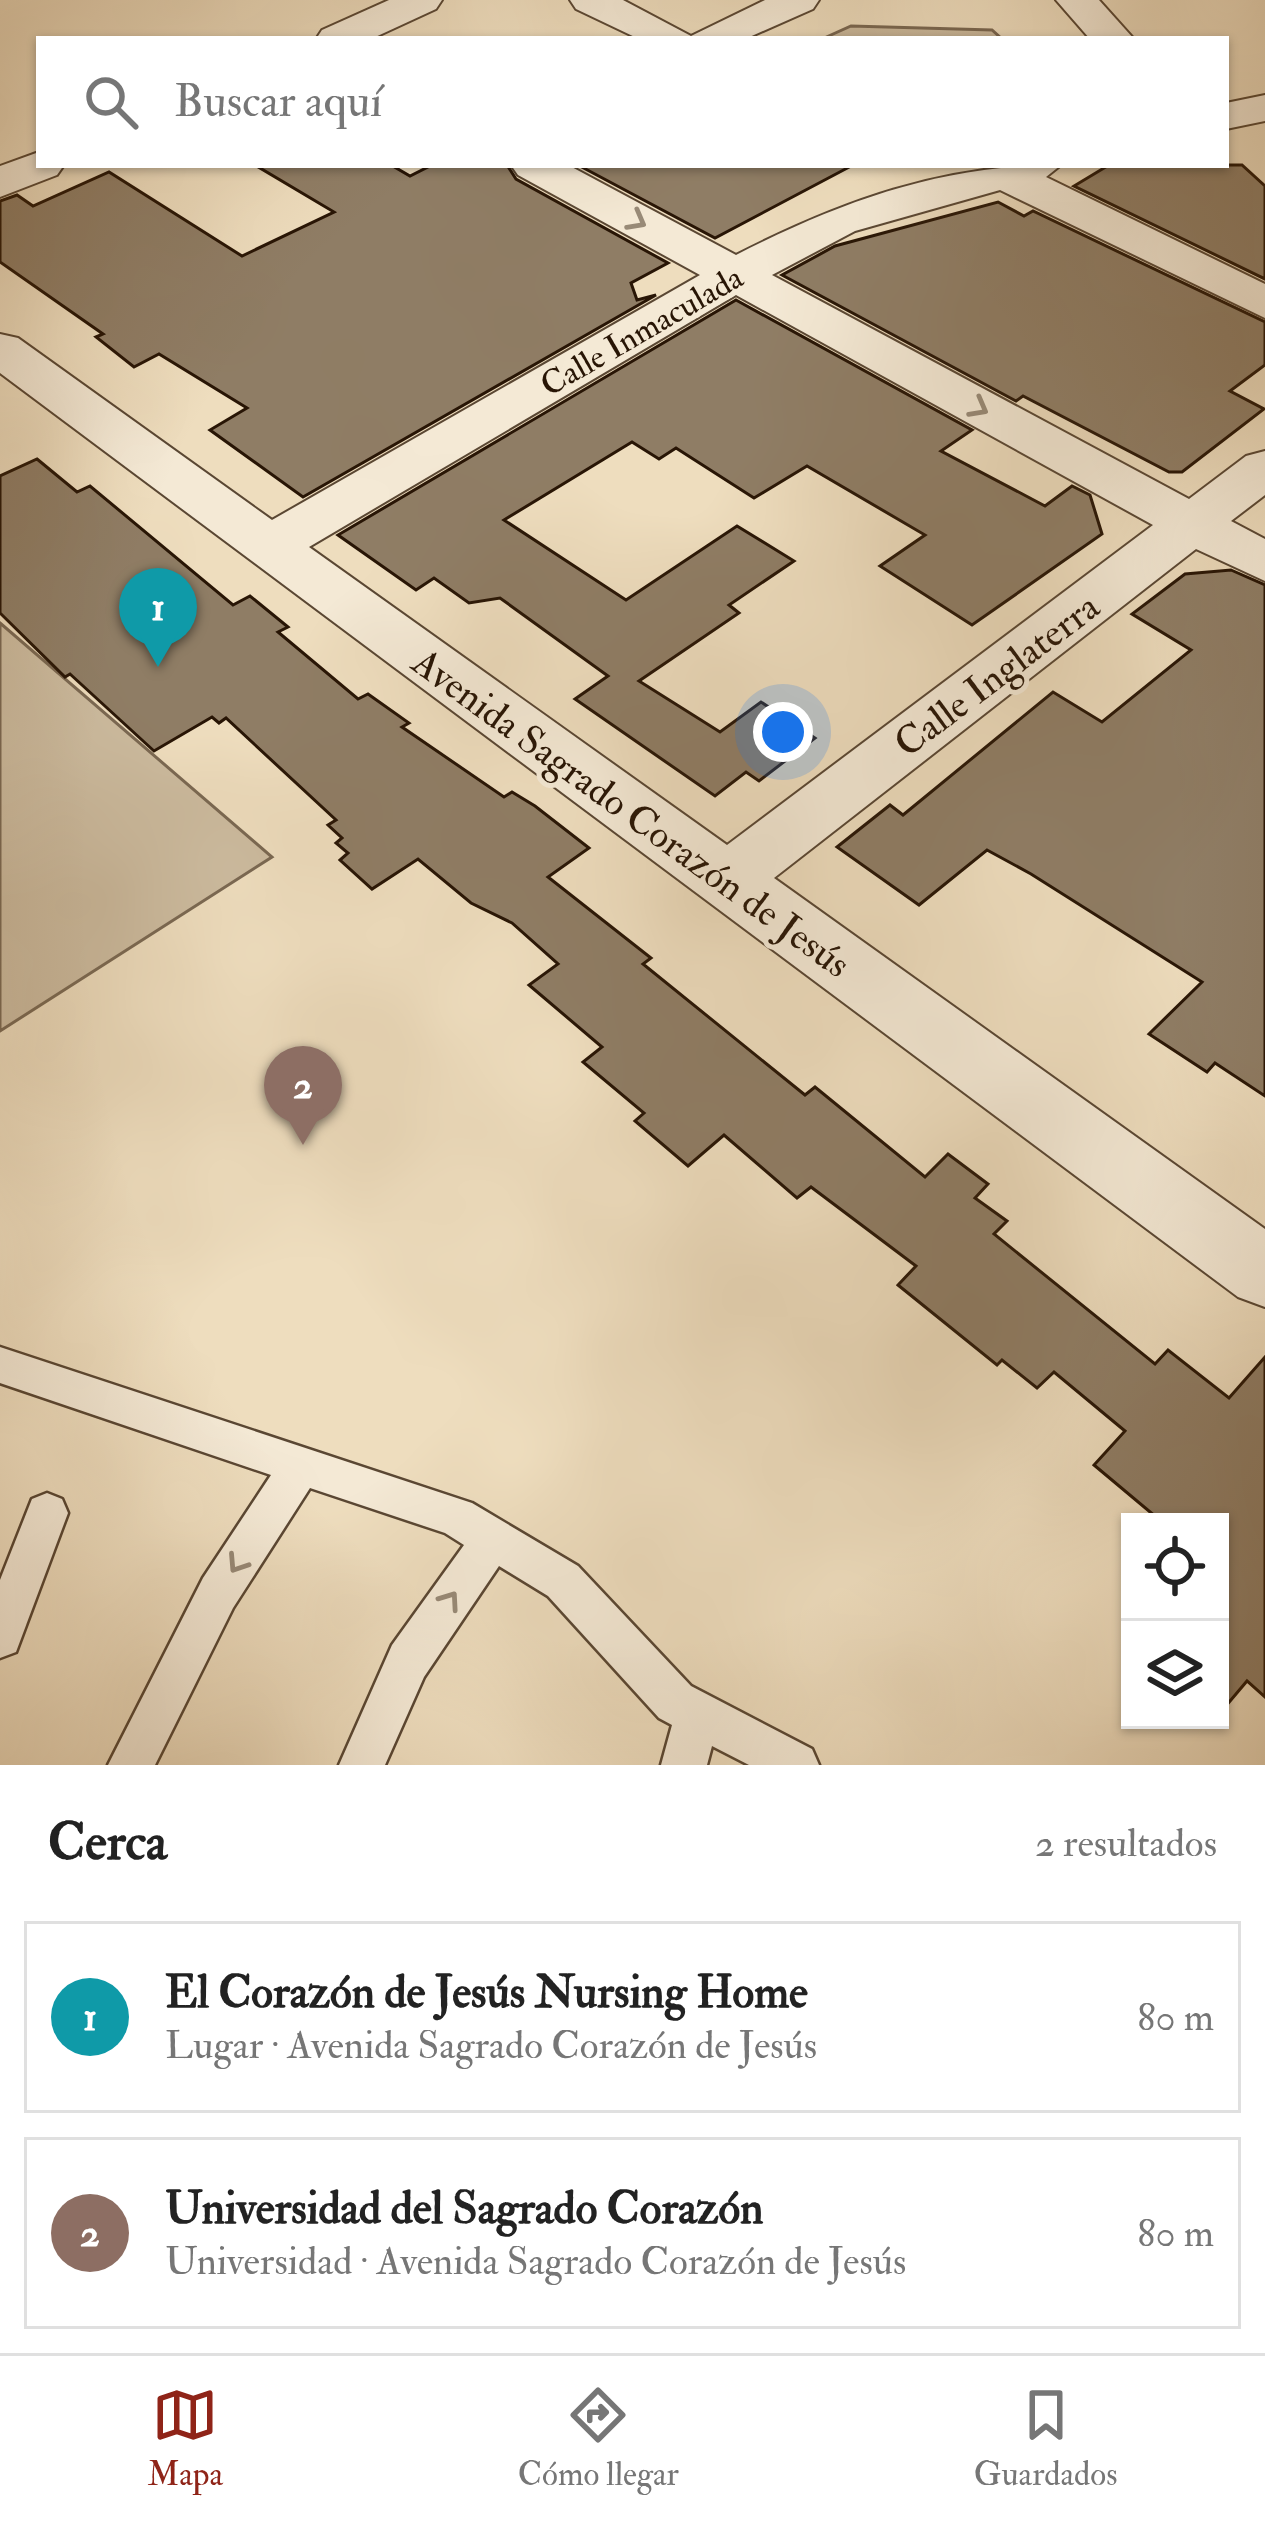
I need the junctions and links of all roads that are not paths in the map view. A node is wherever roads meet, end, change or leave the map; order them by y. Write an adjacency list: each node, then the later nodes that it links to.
1 (422, 0): 5 (street)
2 (590, 0): 6 (street)
3 (799, 0): 7 (street)
4 (1076, 0): 8 (street)
5 (358, 20)
6 (666, 36)
7 (717, 36)
8 (1110, 36)
9 (1265, 108): 10 (street)
10 (1229, 115)
11 (36, 167): 14 (street)
12 (540, 168): 15 (street, one-way to 15)
13 (1021, 170): 15 (street, Calle Inmaculada); 16 (street)
14 (0, 183)
15 (734, 274): 19 (street, one-way to 19); 20 (street, Calle Inmaculada)
16 (1265, 303)
17 (0, 349): 20 (street, Avenida Sagrado Corazón de Jesús)
18 (1265, 468): 19 (street, Calle Inglaterra)
19 (1193, 524): 21 (street); 22 (street, Calle Inglaterra)
20 (267, 548): 22 (street, Avenida Sagrado Corazón de Jesús)
21 (1265, 563)
22 (726, 880): 23 (street, Avenida Sagrado Corazón de Jesús)
23 (1265, 1273)
24 (0, 1365): 25 (lane)
25 (301, 1466): 27 (lane); 30 (lane, one-way to 30)
26 (47, 1513): 28 (lane)
27 (493, 1539): 29 (lane); 31 (lane, one-way to 27)
28 (0, 1636)
29 (698, 1713): 32 (lane); 33 (lane)
30 (131, 1765)
31 (362, 1765)
32 (684, 1765)
33 (796, 1765)

